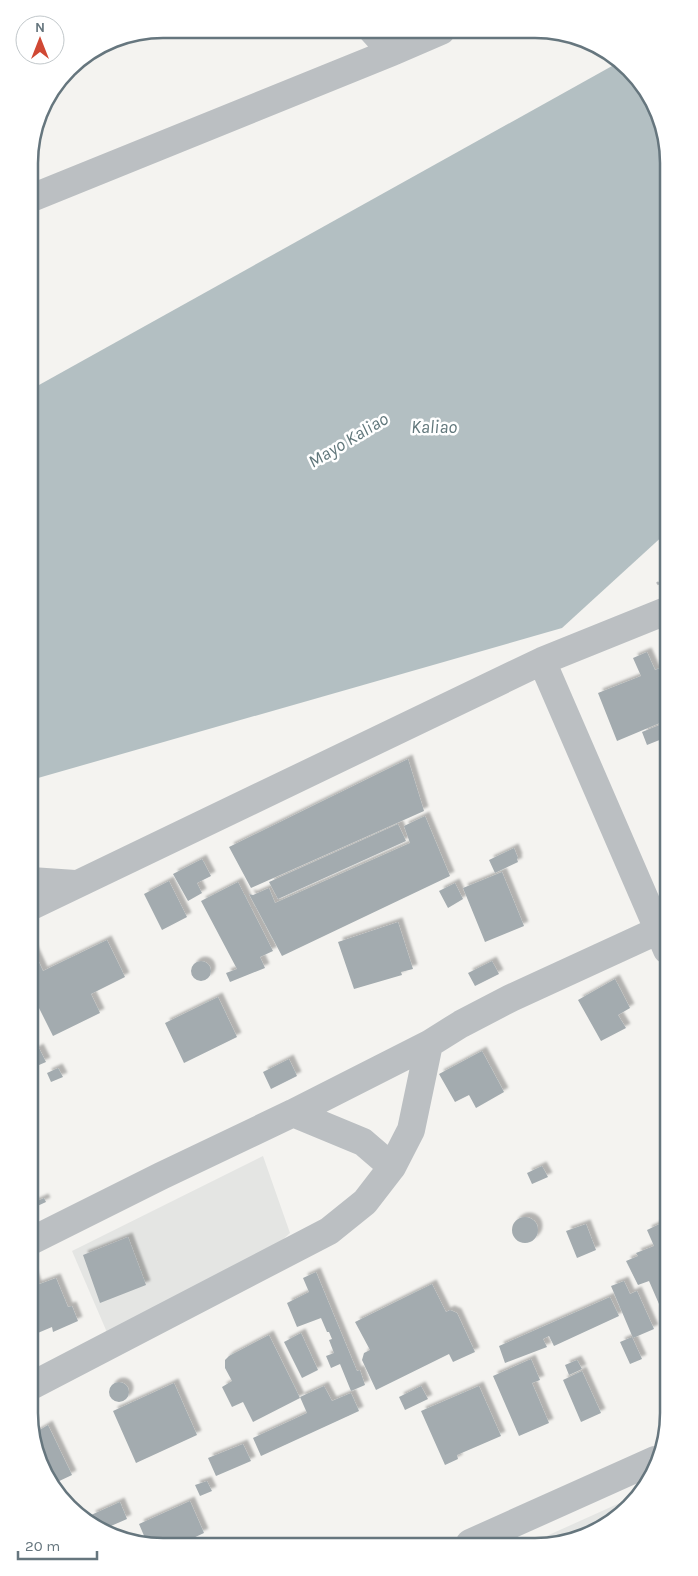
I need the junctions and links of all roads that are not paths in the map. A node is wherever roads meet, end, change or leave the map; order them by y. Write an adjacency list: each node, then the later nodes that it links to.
1 (379, 38): 3 (street)
2 (423, 38): 3 (street)
3 (392, 52): 4 (street)
4 (38, 195)
5 (660, 613): 6 (street)
6 (542, 661): 8 (street); 10 (street)
7 (38, 881): 8 (street)
8 (78, 884): 9 (street)
9 (38, 903)
10 (660, 933)
11 (660, 941): 12 (street)
12 (430, 1044): 13 (street); 14 (street)
13 (293, 1113): 14 (street); 15 (street)
14 (392, 1167): 16 (street)
15 (38, 1238)
16 (38, 1382)
17 (651, 1462): 18 (street)
18 (486, 1538)

